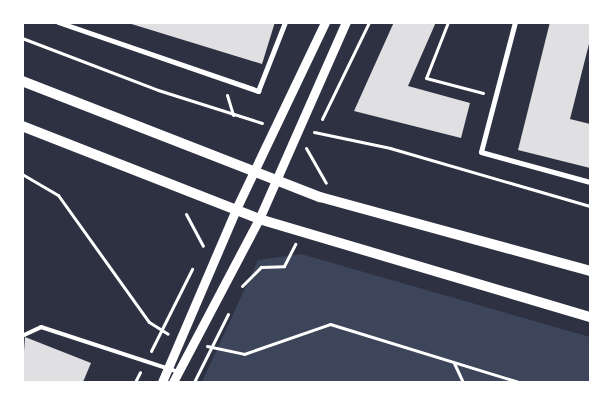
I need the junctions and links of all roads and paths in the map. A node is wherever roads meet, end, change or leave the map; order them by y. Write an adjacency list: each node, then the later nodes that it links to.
1 (58, 22): 9 (street)
2 (285, 22): 9 (street)
3 (325, 22): 14 (street)
4 (346, 22): 16 (street)
5 (368, 22): 15 (path)
6 (448, 22): 11 (path)
7 (515, 22): 11 (street)
8 (22, 38): 12 (path)
9 (223, 79): 12 (path)
10 (22, 81): 17 (main road)
11 (496, 96): 20 (street)
12 (233, 116): 14 (path)
13 (22, 126): 23 (main road)
14 (276, 126): 17 (street)
15 (315, 132): 16 (path); 21 (path); 22 (path)
16 (296, 135): 19 (street)
17 (254, 171): 19 (main road); 23 (street)
18 (22, 174): 28 (path)
19 (278, 178): 21 (main road); 25 (street)
20 (590, 182)
21 (320, 197): 29 (main road)
22 (590, 206)
23 (236, 209): 25 (main road); 36 (street)
24 (186, 214): 27 (path)
25 (259, 219): 26 (main road); 37 (street)
26 (301, 232): 30 (path); 32 (main road)
27 (200, 254)
28 (195, 262)
29 (590, 272)
30 (238, 294)
31 (229, 312): 40 (path)
32 (590, 317)
33 (22, 336): 36 (lane)
34 (224, 351): 35 (path)
35 (454, 362): 41 (path); 42 (path)
36 (167, 370): 37 (lane); 38 (street)
37 (179, 372): 39 (street)
38 (162, 382)
39 (173, 382)
40 (194, 382)
41 (463, 382)
42 (519, 382)

